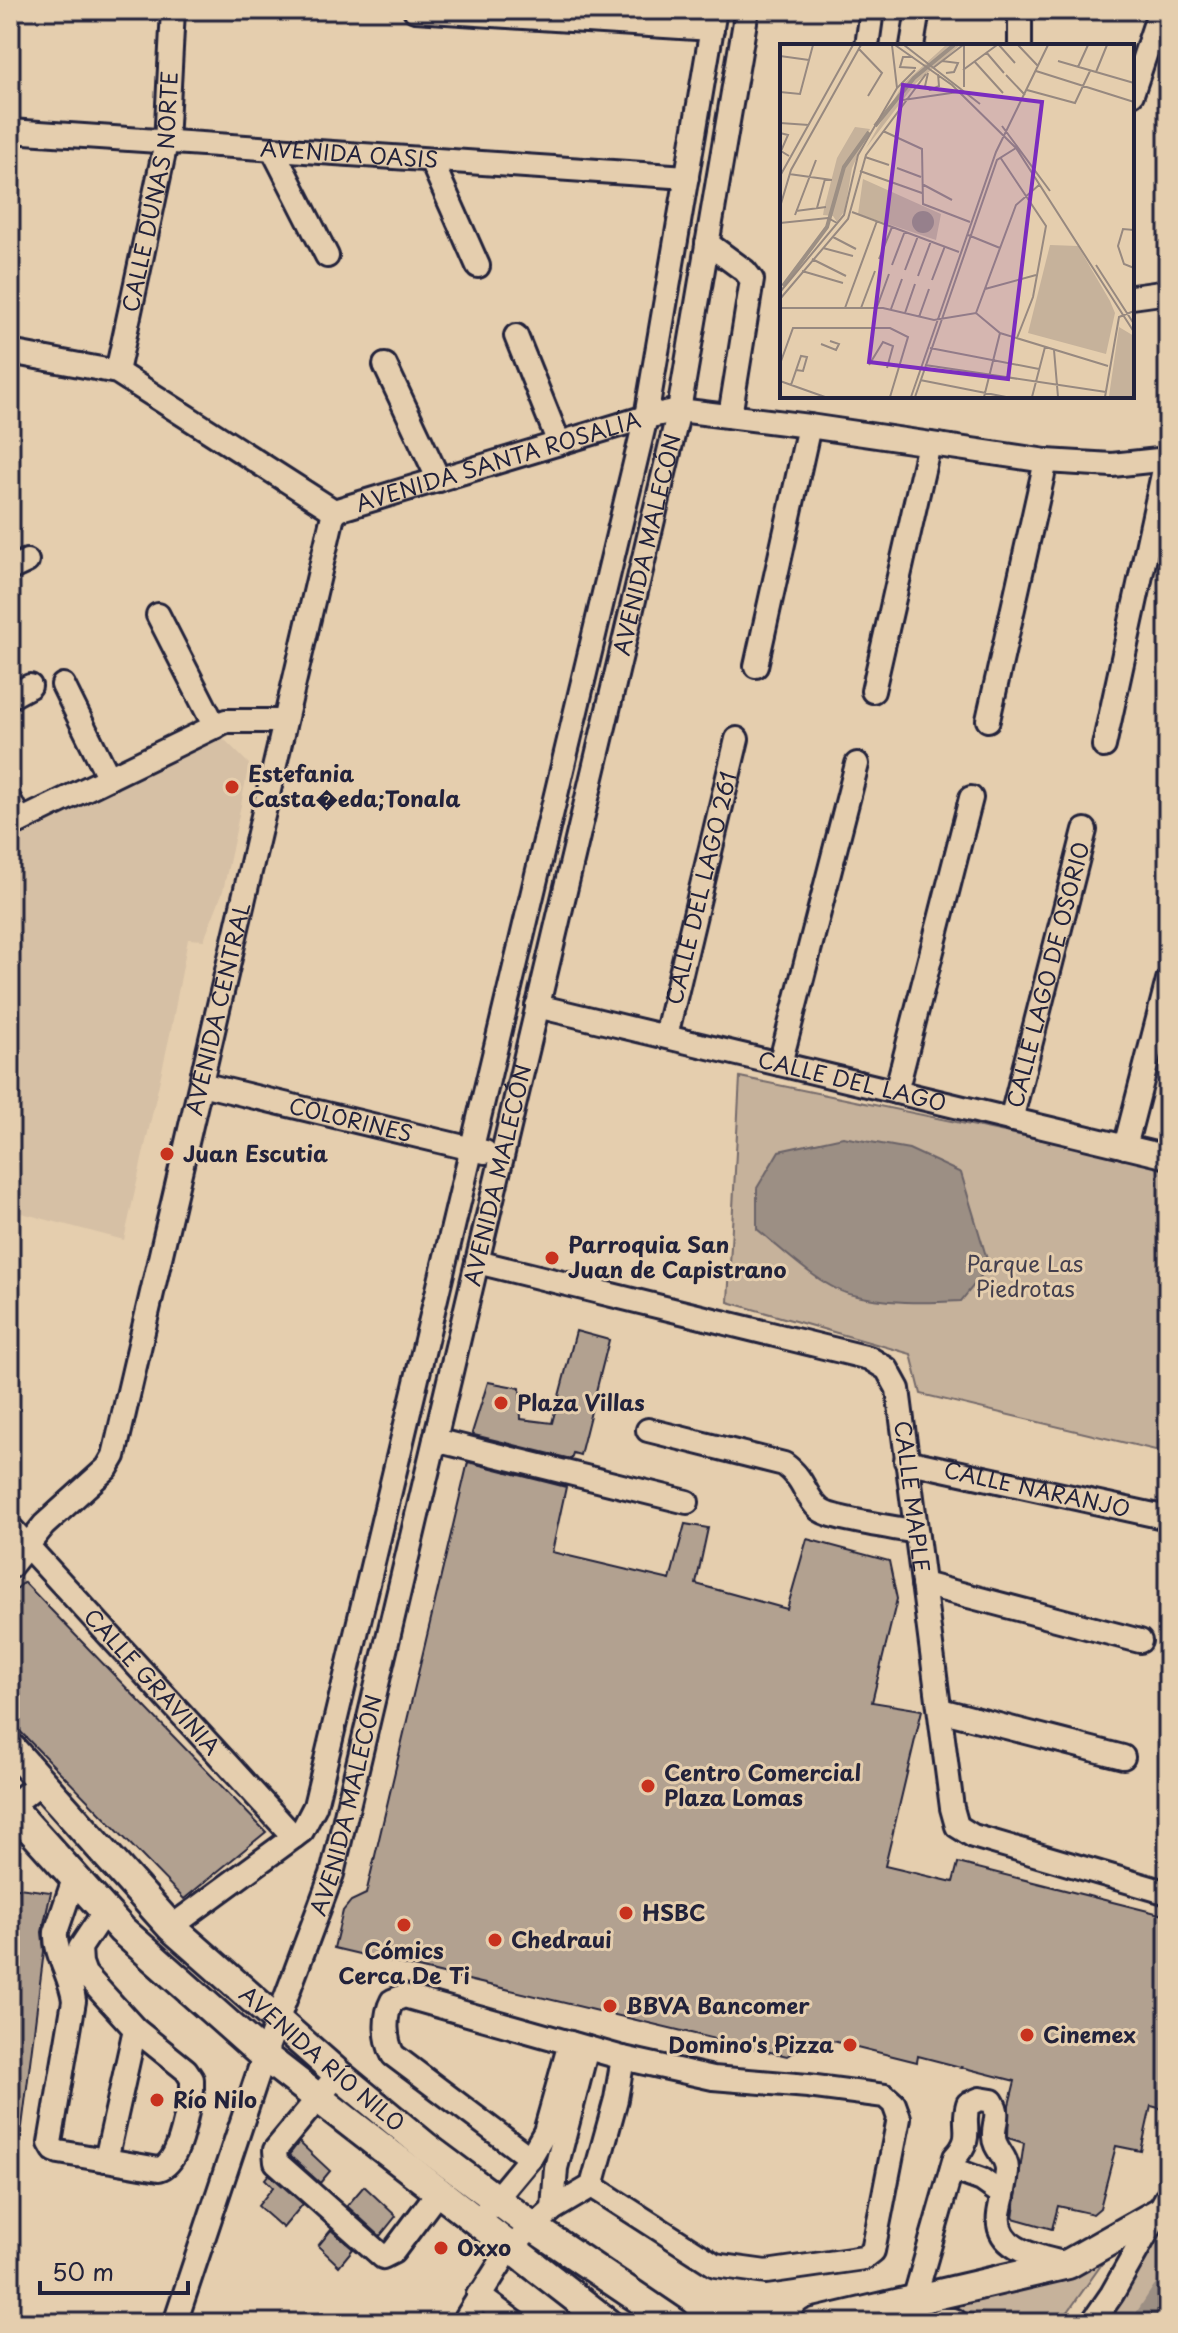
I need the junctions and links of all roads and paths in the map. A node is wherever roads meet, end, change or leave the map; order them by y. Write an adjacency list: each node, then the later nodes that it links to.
1 (173, 10): 14 (street, CALLE DUNAS NORTE)
2 (415, 10): 8 (street)
3 (747, 10): 18 (street, AVENIDA MALECÓN)
4 (872, 10): 9 (street)
5 (918, 10): 10 (street)
6 (1020, 10): 11 (street)
7 (1160, 10): 12 (street)
8 (713, 20): 17 (street, AVENIDA MALECÓN)
9 (867, 44)
10 (912, 44)
11 (1020, 44)
12 (1134, 86)
13 (10, 131): 14 (street, AVENIDA OASIS)
14 (166, 143): 15 (street, AVENIDA OASIS); 26 (street, CALLE DUNAS NORTE)
15 (273, 150): 16 (street, AVENIDA OASIS); 19 (street)
16 (431, 160): 17 (street, AVENIDA OASIS); 20 (street)
17 (687, 177): 29 (street, AVENIDA MALECÓN)
18 (707, 243): 27 (street, AVENIDA MALECÓN); 28 (street)
19 (327, 256)
20 (478, 266)
21 (1168, 292): 22 (street)
22 (1134, 297)
23 (516, 336): 31 (street)
24 (10, 352): 26 (street, AVENIDA SANTA ROSALÍA)
25 (385, 365): 35 (street)
26 (117, 372): 36 (street, AVENIDA SANTA ROSALÍA)
27 (679, 410): 28 (street, AVENIDA SANTA ROSALÍA); 29 (street, AVENIDA SANTA ROSALÍA); 52 (street, AVENIDA MALECÓN)
28 (730, 416): 30 (street, AVENIDA SANTA ROSALÍA)
29 (646, 417): 31 (street, AVENIDA SANTA ROSALÍA); 59 (street, AVENIDA MALECÓN)
30 (809, 426): 32 (street, AVENIDA SANTA ROSALÍA); 38 (street)
31 (559, 443): 35 (street, AVENIDA SANTA ROSALÍA)
32 (929, 444): 34 (street, AVENIDA SANTA ROSALÍA); 40 (street)
33 (1167, 460): 34 (street, AVENIDA SANTA ROSALÍA); 45 (street)
34 (1046, 461): 41 (street)
35 (439, 480): 36 (street, AVENIDA SANTA ROSALÍA)
36 (334, 511): 42 (street, AVENIDA CENTRAL)
37 (158, 615): 43 (street)
38 (756, 666)
39 (63, 685): 47 (street)
40 (873, 691)
41 (988, 720)
42 (283, 721): 43 (street); 55 (street, AVENIDA CENTRAL)
43 (215, 727): 47 (street)
44 (737, 739): 53 (street, CALLE DEL LAGO 261)
45 (1104, 746)
46 (857, 764): 54 (street)
47 (109, 778): 49 (street)
48 (971, 798): 56 (street)
49 (13, 816)
50 (1085, 830): 57 (street, CALLE LAGO DE OSORIO)
51 (1168, 980): 58 (street)
52 (537, 1006): 53 (street, CALLE DEL LAGO); 60 (street, AVENIDA MALECÓN)
53 (666, 1036): 54 (street, CALLE DEL LAGO)
54 (780, 1064): 56 (street, CALLE DEL LAGO)
55 (201, 1084): 59 (street, COLORINES); 69 (street, AVENIDA CENTRAL)
56 (896, 1092): 57 (street, CALLE DEL LAGO)
57 (1011, 1120): 58 (street, CALLE DEL LAGO)
58 (1125, 1147): 61 (street, CALLE DEL LAGO)
59 (472, 1149): 60 (street, COLORINES); 78 (street, AVENIDA MALECÓN)
60 (502, 1156): 62 (street, AVENIDA MALECÓN)
61 (1168, 1157)
62 (477, 1262): 64 (street, AVENIDA MALECÓN); 65 (street, CALLE MAPLE)
63 (648, 1430): 68 (street)
64 (435, 1440): 66 (street); 83 (street, AVENIDA MALECÓN)
65 (906, 1461): 67 (street, CALLE NARANJO); 68 (street, CALLE MAPLE)
66 (687, 1502)
67 (1168, 1518)
68 (916, 1532): 71 (street, CALLE MAPLE)
69 (16, 1538): 70 (street, AVENIDA CENTRAL); 78 (street, CALLE GRAVINIA)
70 (10, 1567)
71 (923, 1584): 72 (street); 73 (street, CALLE MAPLE)
72 (1140, 1641)
73 (940, 1710): 75 (street); 80 (street, CALLE MAPLE)
74 (10, 1747): 76 (main road, AVENIDA RÍO NILO)
75 (1123, 1757)
76 (41, 1782): 77 (street); 82 (main road, AVENIDA RÍO NILO)
77 (10, 1806): 79 (main road, AVENIDA RÍO NILO)
78 (294, 1837): 82 (street, AVENIDA MALECÓN)
79 (74, 1879): 81 (main road, AVENIDA RÍO NILO); 93 (street)
80 (1168, 1893)
81 (104, 1912): 84 (street); 86 (main road, AVENIDA RÍO NILO)
82 (171, 1927): 83 (main road, AVENIDA RÍO NILO)
83 (277, 2019): 86 (street, AVENIDA MALECÓN); 88 (main road, AVENIDA RÍO NILO)
84 (135, 2029): 93 (street); 93 (street)
85 (579, 2046): 87 (street); 92 (street); 92 (street); 100 (street)
86 (264, 2056): 89 (main road, AVENIDA RÍO NILO); 106 (street, AVENIDA MALECÓN)
87 (623, 2058): 95 (street); 95 (street)
88 (338, 2074): 89 (street); 98 (main road, AVENIDA RÍO NILO)
89 (319, 2098): 96 (main road, AVENIDA RÍO NILO); 96 (street)
90 (993, 2139): 91 (street); 91 (street); 97 (street)
91 (964, 2148): 94 (street)
92 (530, 2158): 98 (street)
93 (106, 2160)
94 (952, 2169): 97 (street); 105 (street)
95 (592, 2186): 100 (street)
96 (438, 2192): 101 (main road, AVENIDA RÍO NILO)
97 (1003, 2195): 103 (street)
98 (496, 2199): 100 (main road, AVENIDA RÍO NILO); 101 (street)
99 (1164, 2204): 103 (main road); 114 (street)
100 (543, 2218): 102 (street); 110 (main road, AVENIDA RÍO NILO)
101 (477, 2222): 102 (main road, AVENIDA RÍO NILO)
102 (510, 2248): 104 (street); 109 (main road, AVENIDA RÍO NILO)
103 (1068, 2264): 105 (main road)
104 (478, 2295): 107 (street); 108 (street)
105 (914, 2300): 111 (main road)
106 (175, 2323)
107 (463, 2323)
108 (516, 2323)
109 (608, 2323)
110 (675, 2323)
111 (815, 2323)
112 (942, 2323): 113 (main road)
113 (953, 2323)
114 (1092, 2323)

